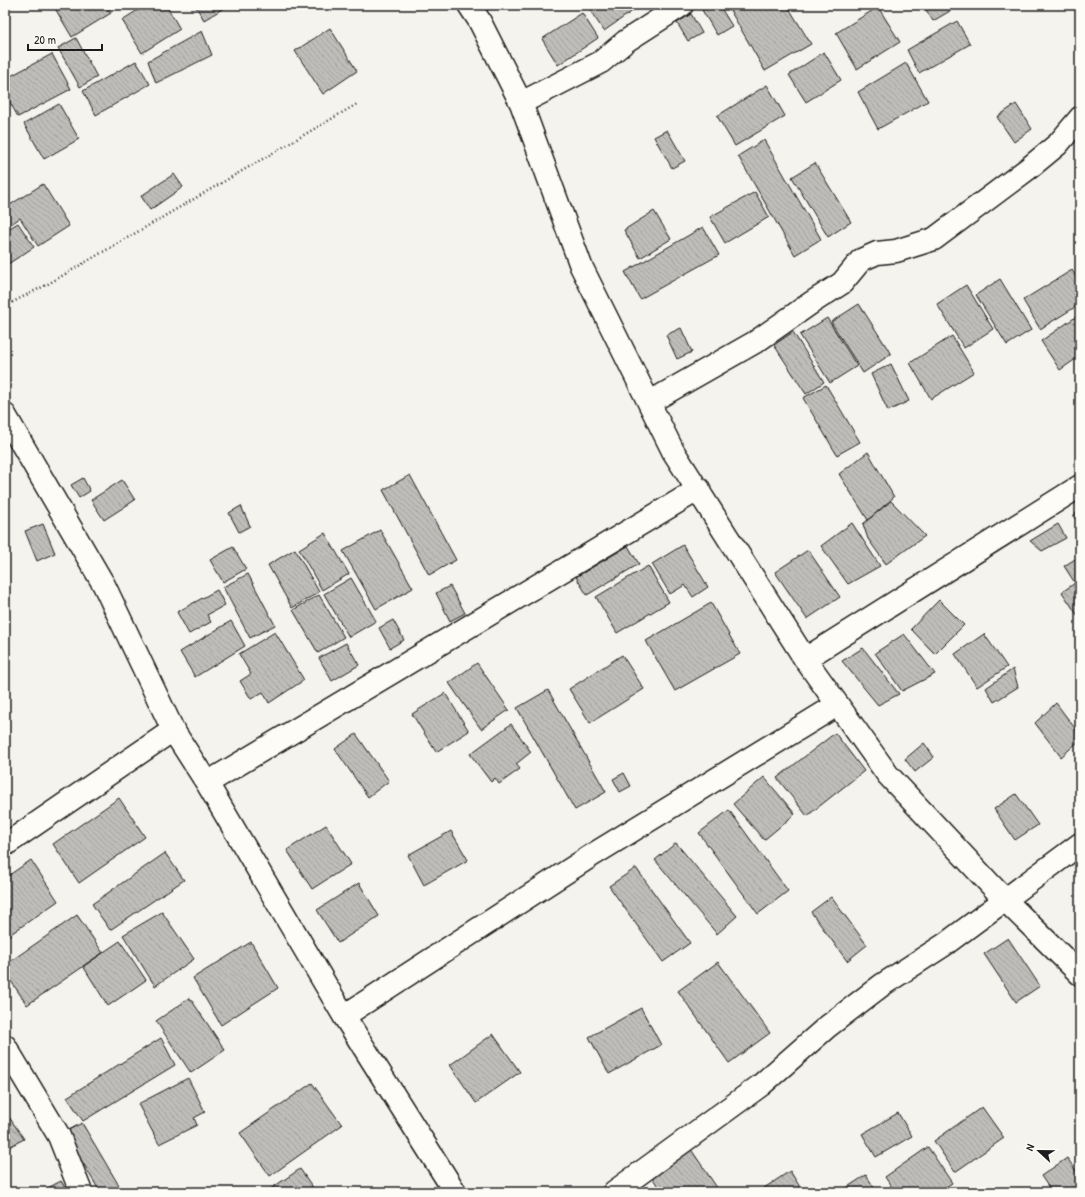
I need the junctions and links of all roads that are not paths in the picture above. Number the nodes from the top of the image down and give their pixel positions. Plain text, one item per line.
1 (469, 5) edge
2 (682, 5) edge
3 (521, 102) junction
4 (1080, 118) edge
5 (650, 402) junction
6 (5, 415) edge
7 (1080, 486) edge
8 (699, 489) junction
9 (805, 659) junction
10 (837, 705) junction
11 (173, 730) junction
12 (207, 783) junction
13 (1080, 844) edge
14 (5, 845) edge
15 (1005, 900) junction
16 (1080, 974) edge
17 (344, 1016) junction
18 (5, 1046) edge
19 (81, 1192) edge
20 (455, 1192) edge
21 (614, 1192) edge

1 - 3 street
2 - 3 street
3 - 5 street
4 - 5 street
5 - 8 street
6 - 11 street
7 - 9 street
8 - 9 street
8 - 12 street
9 - 10 street
10 - 15 street
10 - 17 street
11 - 12 street
11 - 14 street
12 - 17 street
13 - 15 street
15 - 16 street
15 - 21 street
17 - 20 street
18 - 19 street

